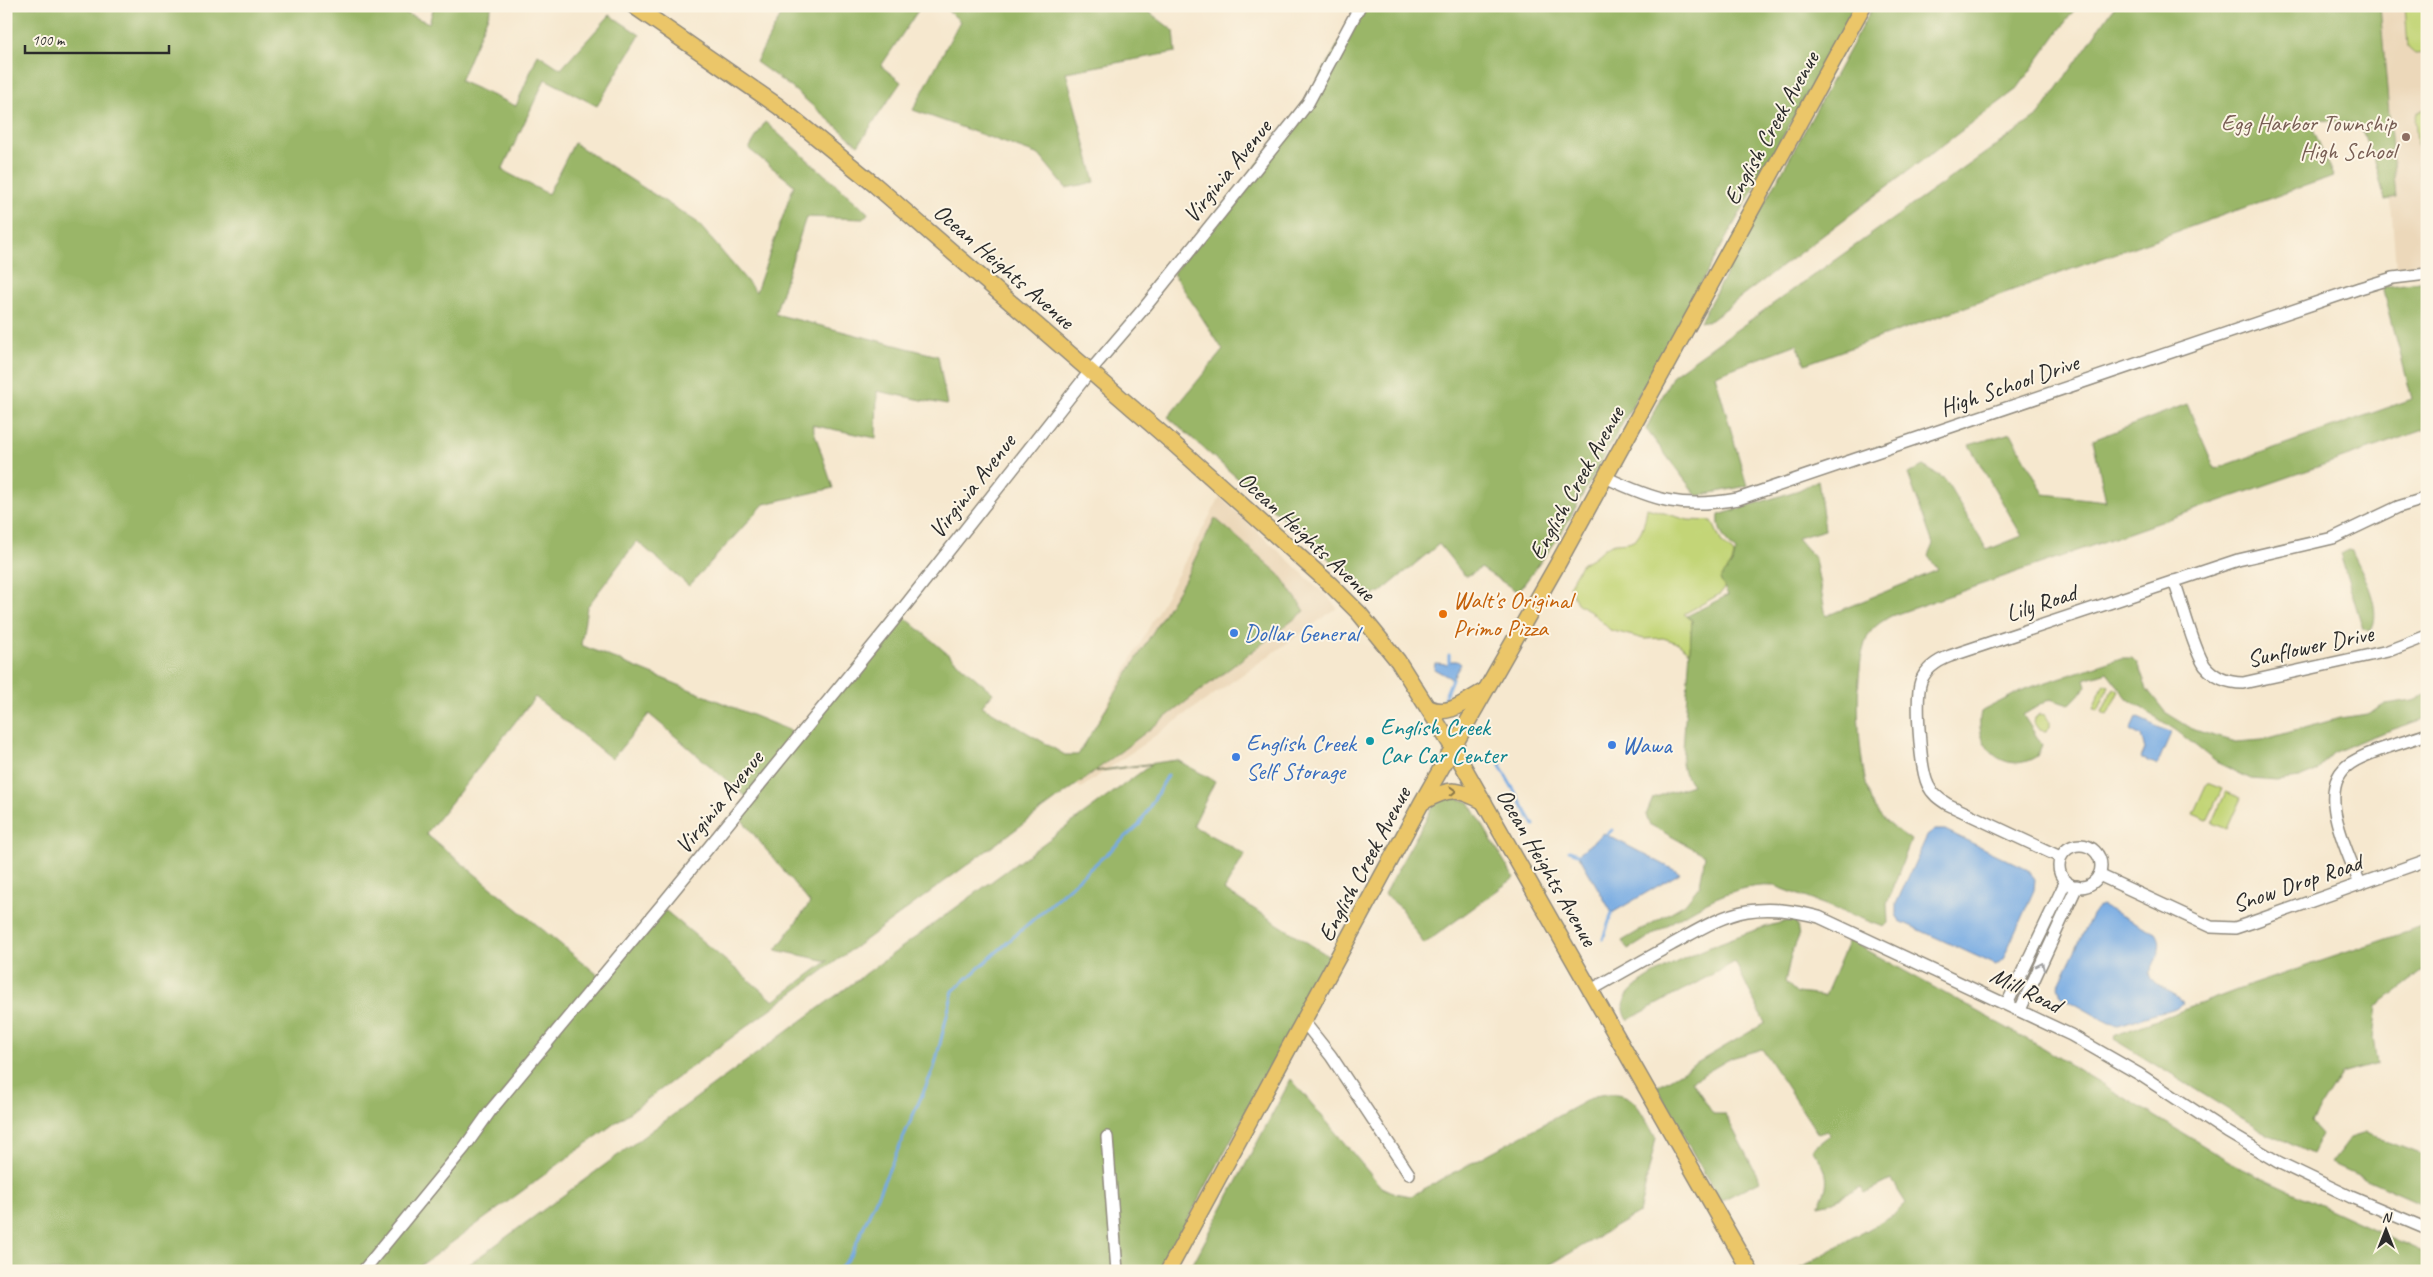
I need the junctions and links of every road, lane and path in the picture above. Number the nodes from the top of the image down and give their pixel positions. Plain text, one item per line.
1 (634, 6) edge
2 (1360, 6) edge
3 (1864, 6) edge
4 (2427, 274) edge
5 (1091, 370) junction
6 (1605, 477) junction
7 (2427, 498) edge
8 (2174, 581) junction
9 (2427, 636) edge
10 (1485, 690) junction
11 (1428, 708) junction
12 (2427, 734) edge
13 (1453, 748) junction
14 (1422, 802) junction
15 (1484, 802) junction
16 (2060, 857) junction
17 (2427, 860) edge
18 (2099, 875) junction
19 (2066, 881) junction
20 (2360, 884) junction
21 (2077, 886) junction
22 (1591, 990) junction
23 (2007, 1004) junction
24 (2020, 1010) junction
25 (1304, 1022) junction
26 (1106, 1137) dead end
27 (1410, 1174) dead end
28 (2427, 1229) edge
29 (363, 1271) edge
30 (1117, 1271) edge
31 (1168, 1271) edge
32 (1750, 1271) edge

1 - 5 main road, Ocean Heights Avenue
2 - 5 street, Virginia Avenue
3 - 6 main road, English Creek Avenue
4 - 6 street, High School Drive
5 - 11 main road, Ocean Heights Avenue
5 - 29 street, Virginia Avenue
6 - 10 main road, English Creek Avenue
7 - 8 street, Lily Road
8 - 9 street, Sunflower Drive
8 - 16 street, Lily Road
10 - 11 main road
10 - 13 main road, English Creek Avenue
11 - 13 main road, Ocean Heights Avenue
12 - 20 street
13 - 14 main road, English Creek Avenue
13 - 15 main road, Ocean Heights Avenue
14 -> 15 main road
14 - 25 main road, English Creek Avenue
15 - 22 main road, Ocean Heights Avenue
16 - 18 street
16 - 19 street
17 - 20 street, Snow Drop Road
18 - 20 street, Snow Drop Road
18 - 21 street
19 - 21 street
19 - 23 street
24 -> 21 street
22 - 23 street, Mill Road
22 - 32 main road, Ocean Heights Avenue
23 - 24 street, Mill Road
24 - 28 street, Mill Road
25 - 27 street
25 - 31 main road, English Creek Avenue
26 - 30 street

